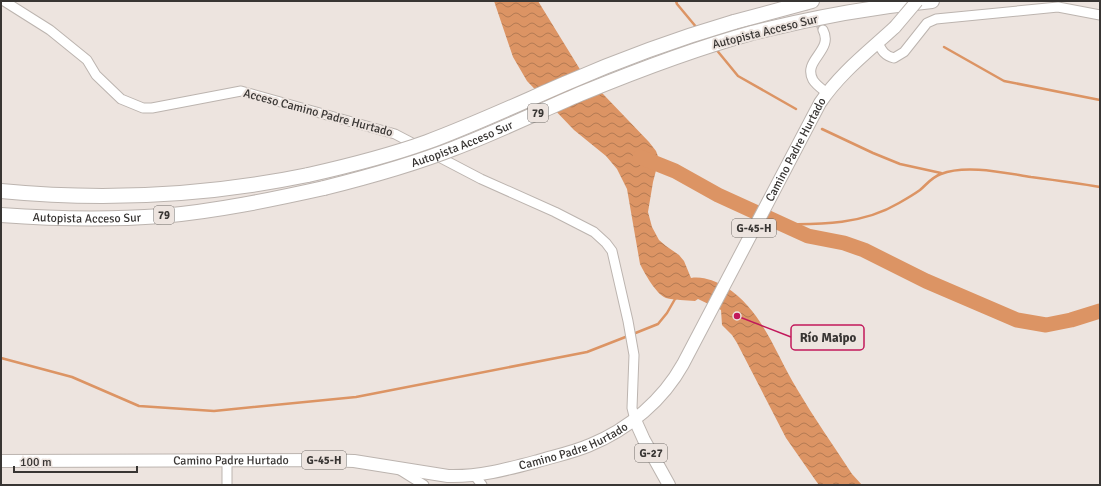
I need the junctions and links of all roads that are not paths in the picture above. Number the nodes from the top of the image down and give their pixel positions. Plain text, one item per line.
1 (4, 1) edge
2 (812, 1) edge
3 (917, 1) edge
4 (932, 1) edge
5 (1100, 15) edge
6 (823, 30) tunnel mouth
7 (878, 43) junction
8 (827, 93) junction
9 (1, 191) edge
10 (1, 215) edge
11 (635, 420) junction
12 (227, 460) junction
13 (1, 461) edge
14 (397, 468) junction
15 (478, 480) edge
16 (227, 485) edge
17 (424, 485) edge
18 (669, 485) edge

1 - 11 street, Acceso Camino Padre Hurtado
2 - 9 highway, Autopista Acceso Sur / 79, bridge
3 - 7 main road, Camino Padre Hurtado / G-45-H, bridge
4 - 10 highway, Autopista Acceso Sur / 79, bridge
5 - 7 street
6 - 8 street
7 - 8 main road, Camino Padre Hurtado / G-45-H
8 - 11 main road, Camino Padre Hurtado / G-45-H
11 - 15 main road, Camino Padre Hurtado / G-45-H
11 - 18 main road, G-27
12 - 13 main road, Camino Padre Hurtado / G-45-H
12 - 14 main road, Camino Padre Hurtado / G-45-H
12 - 16 street
14 - 15 main road, Camino Padre Hurtado / G-45-H
14 - 17 street

